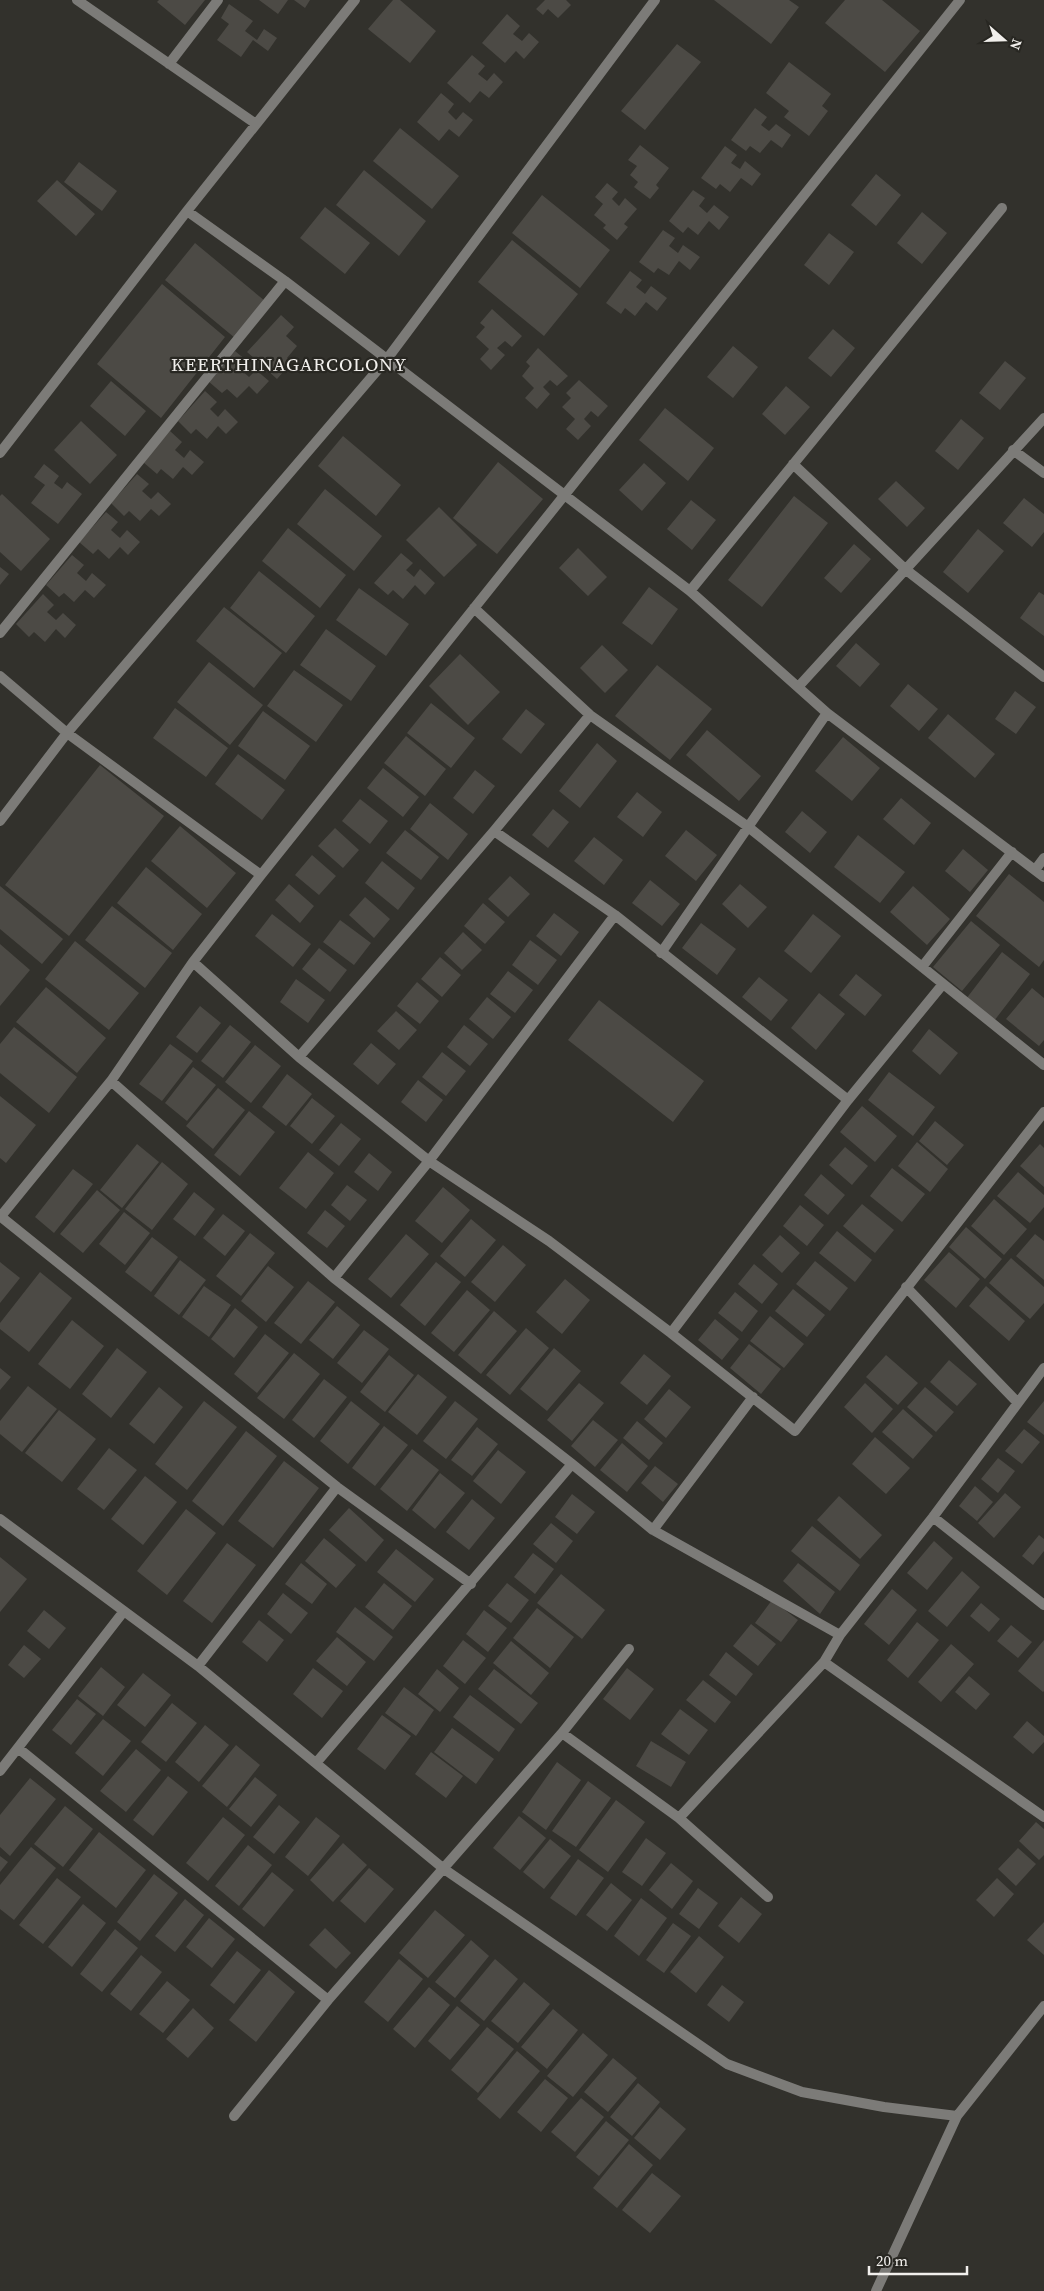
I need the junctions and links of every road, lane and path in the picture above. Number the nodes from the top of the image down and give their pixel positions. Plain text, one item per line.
1 (77, 0) edge
2 (218, 0) edge
3 (355, 0) edge
4 (655, 0) edge
5 (960, 0) edge
6 (169, 64) junction
7 (256, 124) junction
8 (1002, 208) dead end
9 (187, 211) junction
10 (285, 281) junction
11 (387, 359) junction
12 (1044, 418) edge
13 (1013, 450) junction
14 (0, 453) edge
15 (793, 464) junction
16 (1044, 473) edge
17 (563, 495) junction
18 (905, 569) junction
19 (690, 591) junction
20 (474, 608) junction
21 (0, 633) edge
22 (0, 676) edge
23 (1044, 677) edge
24 (799, 686) junction
25 (827, 713) junction
26 (590, 715) junction
27 (67, 733) junction
28 (0, 821) edge
29 (747, 826) junction
30 (494, 831) junction
31 (1012, 852) junction
32 (1044, 858) edge
33 (1035, 870) junction
34 (261, 875) junction
35 (1044, 877) edge
36 (615, 916) junction
37 (661, 952) junction
38 (193, 962) junction
39 (922, 967) junction
40 (943, 984) junction
41 (299, 1057) junction
42 (1044, 1065) edge
43 (111, 1081) junction
44 (848, 1100) junction
45 (1044, 1112) edge
46 (429, 1161) junction
47 (0, 1216) edge
48 (334, 1278) junction
49 (906, 1287) junction
50 (671, 1333) junction
51 (1044, 1368) edge
52 (753, 1397) junction
53 (1018, 1403) junction
54 (572, 1464) junction
55 (337, 1487) junction
56 (933, 1517) junction
57 (0, 1519) edge
58 (653, 1530) junction
59 (471, 1584) junction
60 (1044, 1605) edge
61 (124, 1611) junction
62 (840, 1635) junction
63 (629, 1649) dead end
64 (824, 1662) junction
65 (198, 1666) junction
66 (562, 1733) junction
67 (18, 1748) junction
68 (316, 1763) junction
69 (0, 1771) edge
70 (1044, 1817) edge
71 (679, 1818) junction
72 (444, 1869) junction
73 (768, 1897) dead end
74 (328, 2000) junction
75 (1044, 2006) edge
76 (234, 2116) dead end
77 (957, 2116) junction
78 (876, 2291) edge

1 - 6 street
2 - 6 street
3 - 7 street
4 - 11 street
5 - 17 street
6 - 7 street
7 - 9 street
8 - 15 street
9 - 10 street
9 - 14 street
10 - 11 street
10 - 21 street
11 - 17 street
11 - 27 street
12 - 13 street
13 - 16 street
13 - 18 street
15 - 18 street
15 - 19 street
17 - 19 street
17 - 20 street
18 - 23 street
18 - 24 street
19 - 24 street
20 - 26 street
20 - 34 street
22 - 27 street
24 - 25 street
25 - 29 street
25 - 31 street
26 - 29 street
26 - 30 street
27 - 28 street
27 - 34 street
29 - 37 street
29 - 39 street
30 - 36 street
30 - 41 street
31 - 33 street
31 - 39 street
32 - 33 street
33 - 35 street
34 - 38 street
36 - 37 street
36 - 46 street
37 - 44 street
38 - 41 street
38 - 43 street
39 - 40 street
40 - 42 street
40 - 44 street
41 - 46 street
43 - 47 street
43 - 48 street
44 - 50 street
45 - 49 street
46 - 48 street
46 - 50 street
47 - 55 street
48 - 54 street
49 - 52 street
49 - 53 street
50 - 52 street
51 - 53 street
52 - 58 street
53 - 56 street
54 - 58 street
54 - 59 street
55 - 59 street
55 - 65 street
56 - 60 street
56 - 62 street
57 - 61 street
58 - 62 street
59 - 68 street
61 - 65 street
61 - 67 street
62 - 64 street
63 - 66 street
64 - 70 street
64 - 71 street
65 - 68 street
66 - 71 street
66 - 72 street
67 - 69 street
67 - 74 street
68 - 72 street
71 - 73 street
72 - 74 street
72 - 77 street
74 - 76 street
75 - 77 street
77 - 78 street

